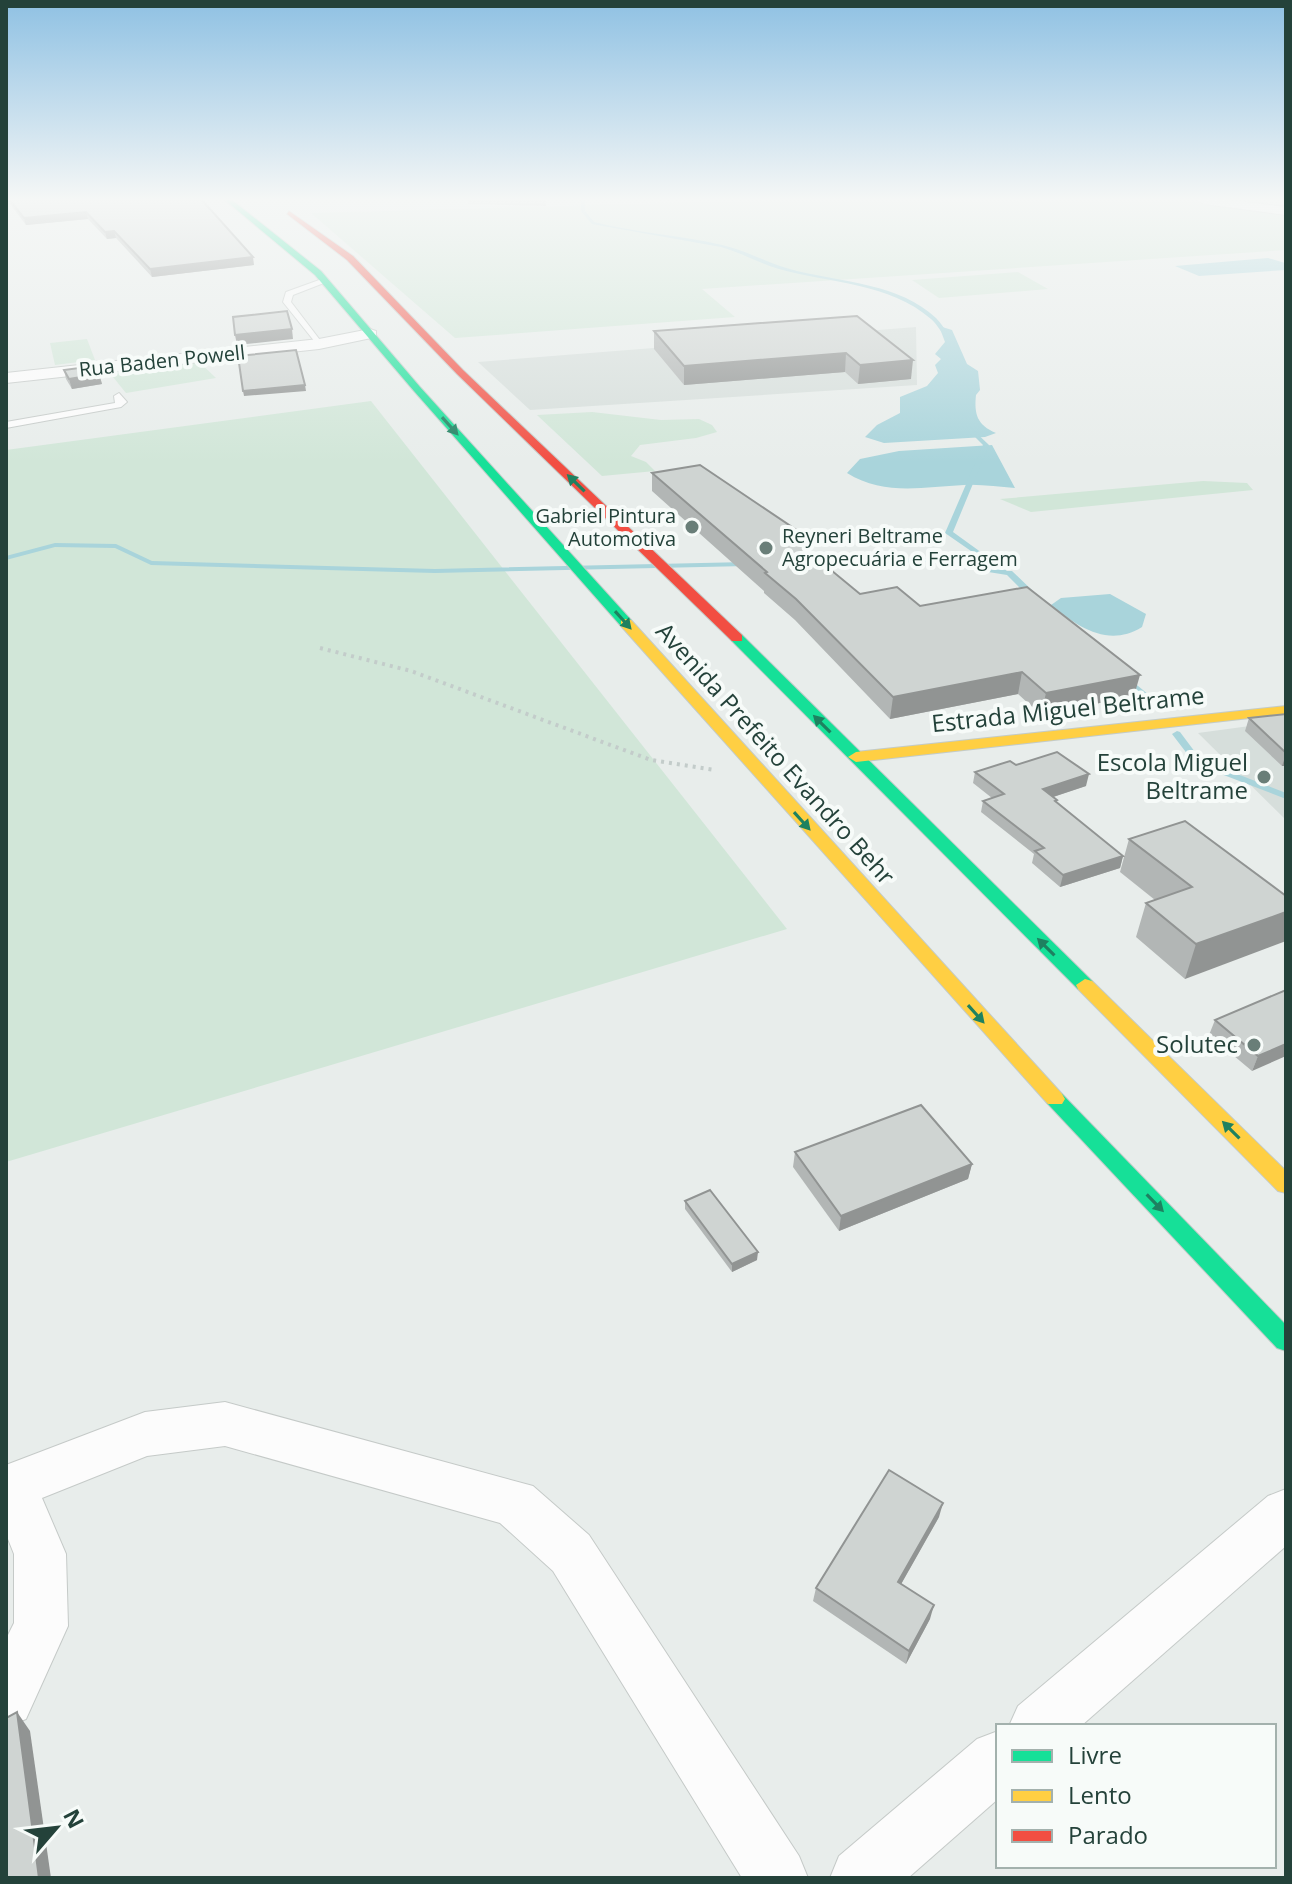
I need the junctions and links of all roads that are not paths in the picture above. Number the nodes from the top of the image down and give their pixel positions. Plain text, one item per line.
1 (301, 288) edge
2 (331, 288) edge
3 (356, 288) edge
4 (379, 288) edge
5 (376, 341) junction
6 (319, 344) junction
7 (460, 372) junction
8 (6, 378) edge
9 (119, 396) dead end
10 (6, 425) edge
11 (1286, 710) edge
12 (856, 757) junction
13 (1286, 1185) edge
14 (1286, 1341) edge
15 (9, 1487) edge
16 (1286, 1513) edge
17 (6, 1699) edge
18 (1040, 1724) edge
19 (996, 1762) edge
20 (777, 1878) edge
21 (861, 1878) edge

1 - 6 lane
2 - 5 main road, Avenida Prefeito Evandro Behr
3 - 7 main road
4 - 7 main road, Avenida Prefeito Evandro Behr
5 - 6 street, Rua Baden Powell
5 -> 14 main road, Avenida Prefeito Evandro Behr
6 - 8 street, Rua Baden Powell
12 -> 7 main road, Avenida Prefeito Evandro Behr
9 - 10 lane
11 - 12 main road, Estrada Miguel Beltrame
13 -> 12 main road, Avenida Prefeito Evandro Behr
15 - 17 street
15 - 20 street
16 - 18 street
19 - 21 street

